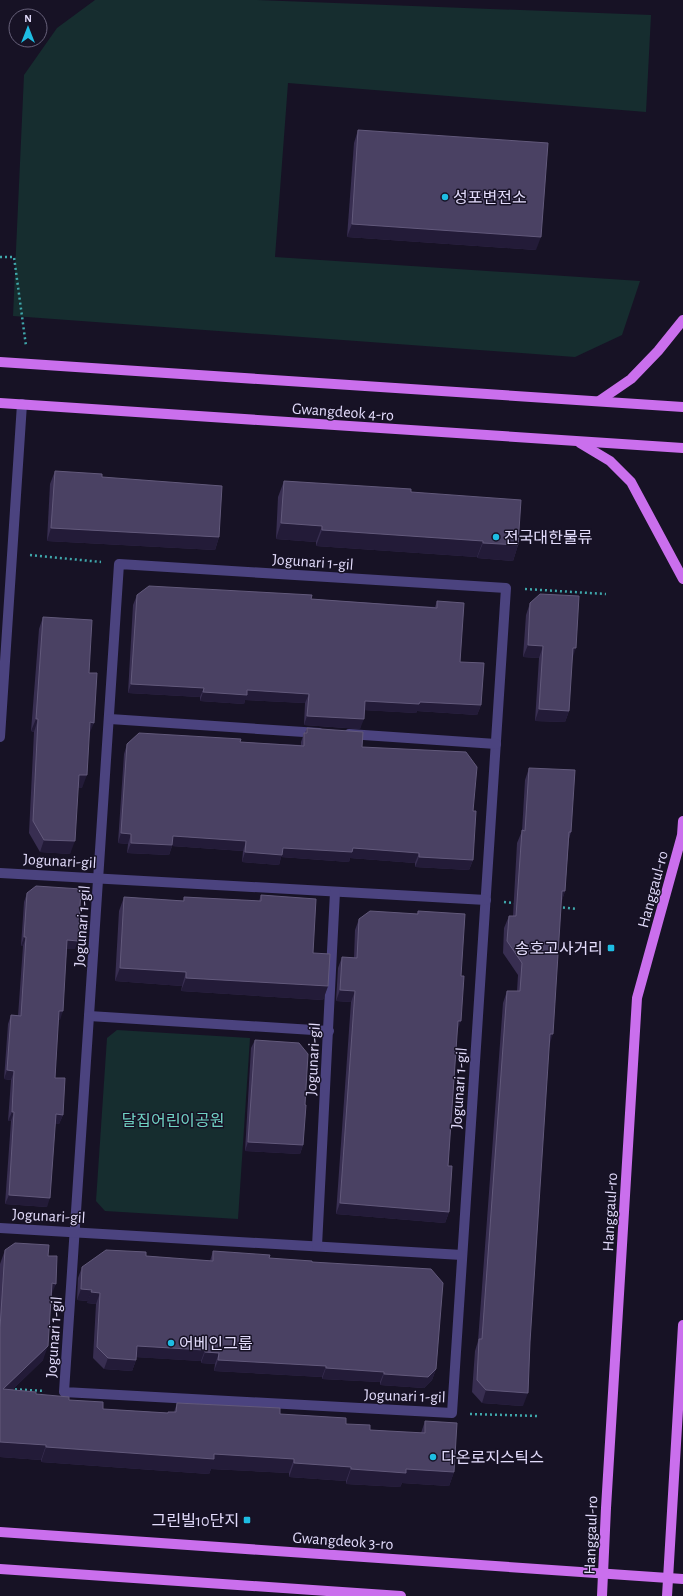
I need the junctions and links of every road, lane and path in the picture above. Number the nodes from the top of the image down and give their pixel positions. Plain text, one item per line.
1 (0, 257) edge
2 (683, 320) edge
3 (0, 362) edge
4 (28, 364) junction
5 (600, 401) junction
6 (0, 403) edge
7 (22, 404) junction
8 (683, 406) edge
9 (579, 442) junction
10 (683, 448) edge
11 (13, 554) junction
12 (119, 564) junction
13 (683, 578) edge
14 (506, 588) junction
15 (606, 594) dead end
16 (110, 719) junction
17 (0, 737) edge
18 (496, 744) junction
19 (683, 821) edge
20 (682, 839) edge
21 (0, 873) edge
22 (100, 877) junction
23 (335, 892) junction
24 (486, 900) junction
25 (516, 903) edge
26 (554, 907) edge
27 (577, 909) dead end
28 (89, 1016) junction
29 (329, 1030) junction
30 (0, 1228) edge
31 (75, 1231) junction
32 (316, 1246) junction
33 (462, 1256) junction
34 (683, 1325) edge
35 (7, 1389) edge
36 (64, 1392) junction
37 (452, 1413) junction
38 (539, 1416) dead end
39 (0, 1532) edge
40 (0, 1569) edge
41 (604, 1573) junction
42 (667, 1578) junction
43 (683, 1579) edge
44 (401, 1596) edge
45 (602, 1596) edge
46 (667, 1596) edge

1 - 4 path
2 - 5 main road
3 - 4 main road, Gwangdeok 4-ro
4 - 5 main road, Gwangdeok 4-ro
5 - 8 main road, Gwangdeok 4-ro
6 - 7 main road, Gwangdeok 4-ro
7 - 9 main road, Gwangdeok 4-ro
7 - 11 street
9 - 10 main road, Gwangdeok 4-ro
9 - 13 main road
11 - 12 path
11 - 17 street
12 - 14 street, Jogunari 1-gil
12 - 16 street, Jogunari 1-gil
14 - 15 path
14 - 18 street, Jogunari 1-gil
16 - 18 street
16 - 22 street, Jogunari 1-gil
18 - 24 street, Jogunari 1-gil
19 - 20 main road, Hanggaul-ro
20 - 41 main road, Hanggaul-ro
21 - 22 street, Jogunari-gil
22 - 23 street, Jogunari-gil
22 - 28 street, Jogunari 1-gil
23 - 24 street
23 - 29 street, Jogunari-gil
24 - 25 path
24 - 33 street, Jogunari 1-gil
26 - 27 path
28 - 29 street
28 - 31 street, Jogunari 1-gil
29 - 32 street, Jogunari-gil
30 - 31 street, Jogunari-gil
31 - 32 street, Jogunari-gil
31 - 36 street, Jogunari 1-gil
32 - 33 street
33 - 37 street, Jogunari 1-gil
34 - 42 main road
35 - 36 path
36 - 37 street, Jogunari 1-gil
37 - 38 path
39 - 41 main road, Gwangdeok 3-ro
40 - 44 main road
41 - 42 main road, Gwangdeok 3-ro
41 - 45 main road, Hanggaul-ro
42 - 43 main road, Gwangdeok 3-ro
42 - 46 main road

